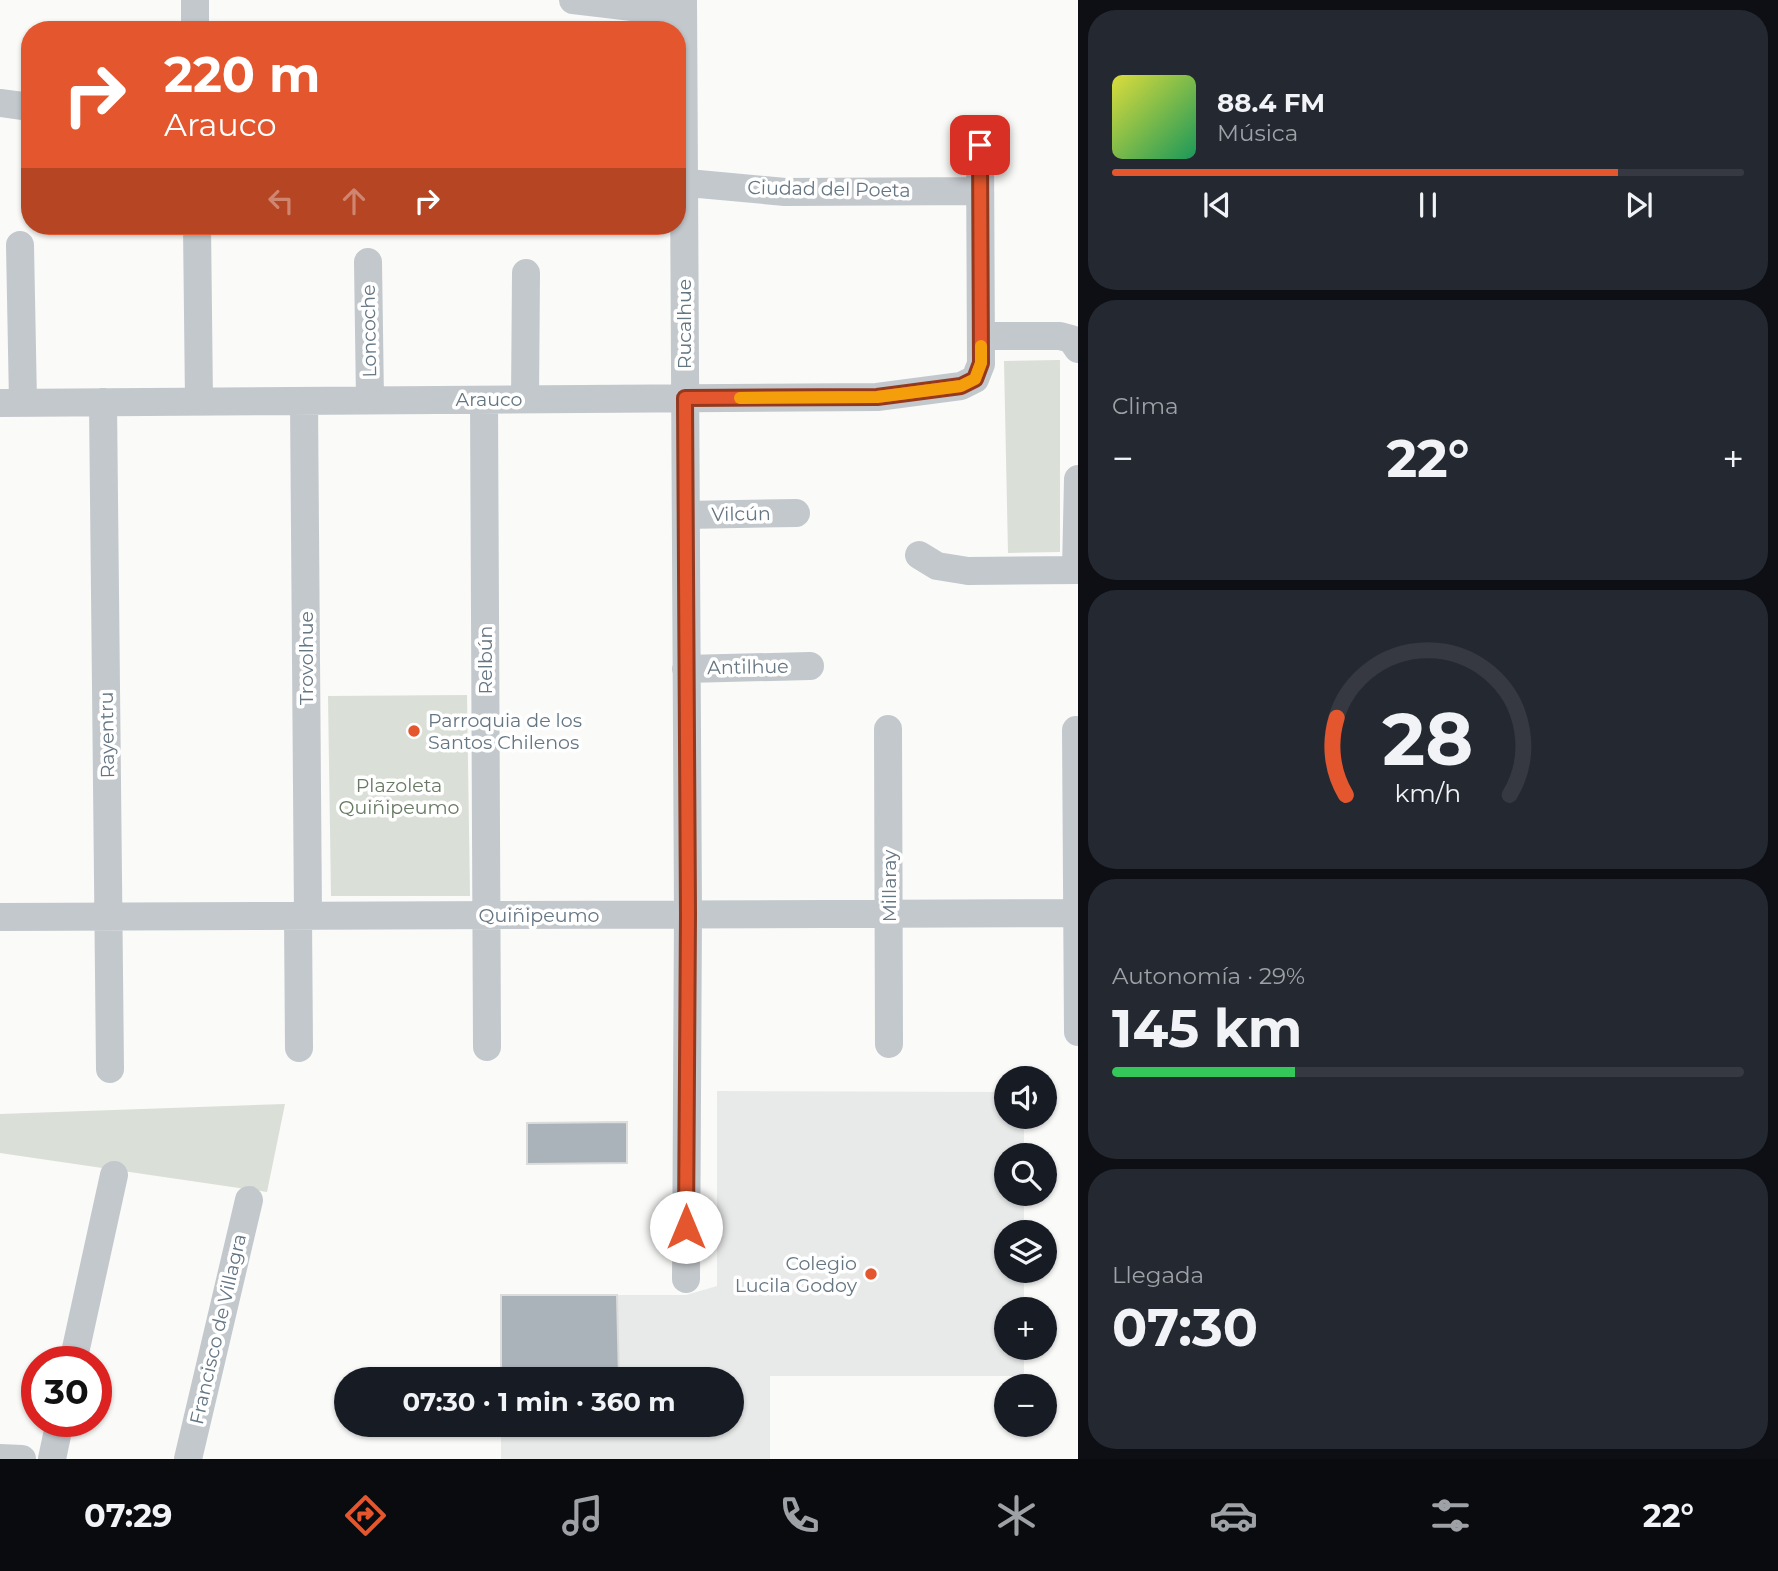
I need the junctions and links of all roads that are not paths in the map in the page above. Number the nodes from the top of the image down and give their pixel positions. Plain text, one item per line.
1 (195, 0) edge
2 (573, 0) edge
3 (683, 6) edge
4 (195, 21) edge
5 (0, 103) edge
6 (21, 106) edge
7 (980, 145) dead end
8 (686, 183) edge
9 (980, 191) junction
10 (197, 235) edge
11 (681, 235) edge
12 (20, 245) dead end
13 (368, 262) dead end
14 (526, 272) dead end
15 (981, 336) junction
16 (1078, 349) edge
17 (685, 398) junction
18 (525, 399) junction
19 (370, 400) junction
20 (484, 400) junction
21 (199, 401) junction
22 (304, 401) junction
23 (11, 402) edge
24 (103, 402) junction
25 (1078, 479) edge
26 (796, 513) dead end
27 (686, 515) junction
28 (919, 555) dead end
29 (1077, 570) edge
30 (810, 666) dead end
31 (686, 669) junction
32 (888, 729) dead end
33 (1076, 730) dead end
34 (1078, 913) edge
35 (688, 914) junction
36 (889, 914) junction
37 (486, 915) junction
38 (303, 916) junction
39 (0, 917) edge
40 (109, 917) junction
41 (1078, 1032) edge
42 (889, 1044) dead end
43 (487, 1046) dead end
44 (299, 1048) dead end
45 (110, 1069) dead end
46 (114, 1175) dead end
47 (249, 1200) dead end
48 (686, 1279) dead end
49 (77, 1346) edge
50 (57, 1437) edge
51 (0, 1458) edge
52 (22, 1459) edge
53 (52, 1459) edge
54 (188, 1459) edge

1 - 4 street
2 - 3 street
5 - 6 street
7 - 9 street
8 - 9 street, Ciudad del Poeta
9 - 15 street
10 - 21 street
11 - 17 street, Rucalhue
12 - 23 street
13 - 19 street, Loncoche
14 - 18 street
15 - 16 street
15 - 17 street, Arauco
17 - 18 street, Arauco
17 - 27 street, Rucalhue
18 - 20 street, Arauco
19 - 20 street, Arauco
19 - 22 street, Arauco
20 - 37 street, Relbún
21 - 22 street, Arauco
21 - 24 street, Arauco
22 - 38 street, Trovolhue
23 - 24 street, Arauco
24 - 40 street, Rayentru
25 - 29 street
26 - 27 street, Vilcún
27 - 31 street, Rucalhue
28 - 29 street
30 - 31 street, Antilhue
31 - 35 street, Rucalhue
32 - 36 street, Millaray
33 - 34 street
34 - 36 street, Quiñipeumo
34 - 41 street
35 - 36 street, Quiñipeumo
35 - 37 street, Quiñipeumo
35 - 48 street, Rucalhue
36 - 42 street, Millaray
37 - 38 street, Quiñipeumo
37 - 43 street, Relbún
38 - 40 street, Quiñipeumo
38 - 44 street, Trovolhue
39 - 40 street, Quiñipeumo
40 - 45 street, Rayentru
46 - 49 street
47 - 54 street, Francisco de Villagra
50 - 53 street
51 - 52 street

